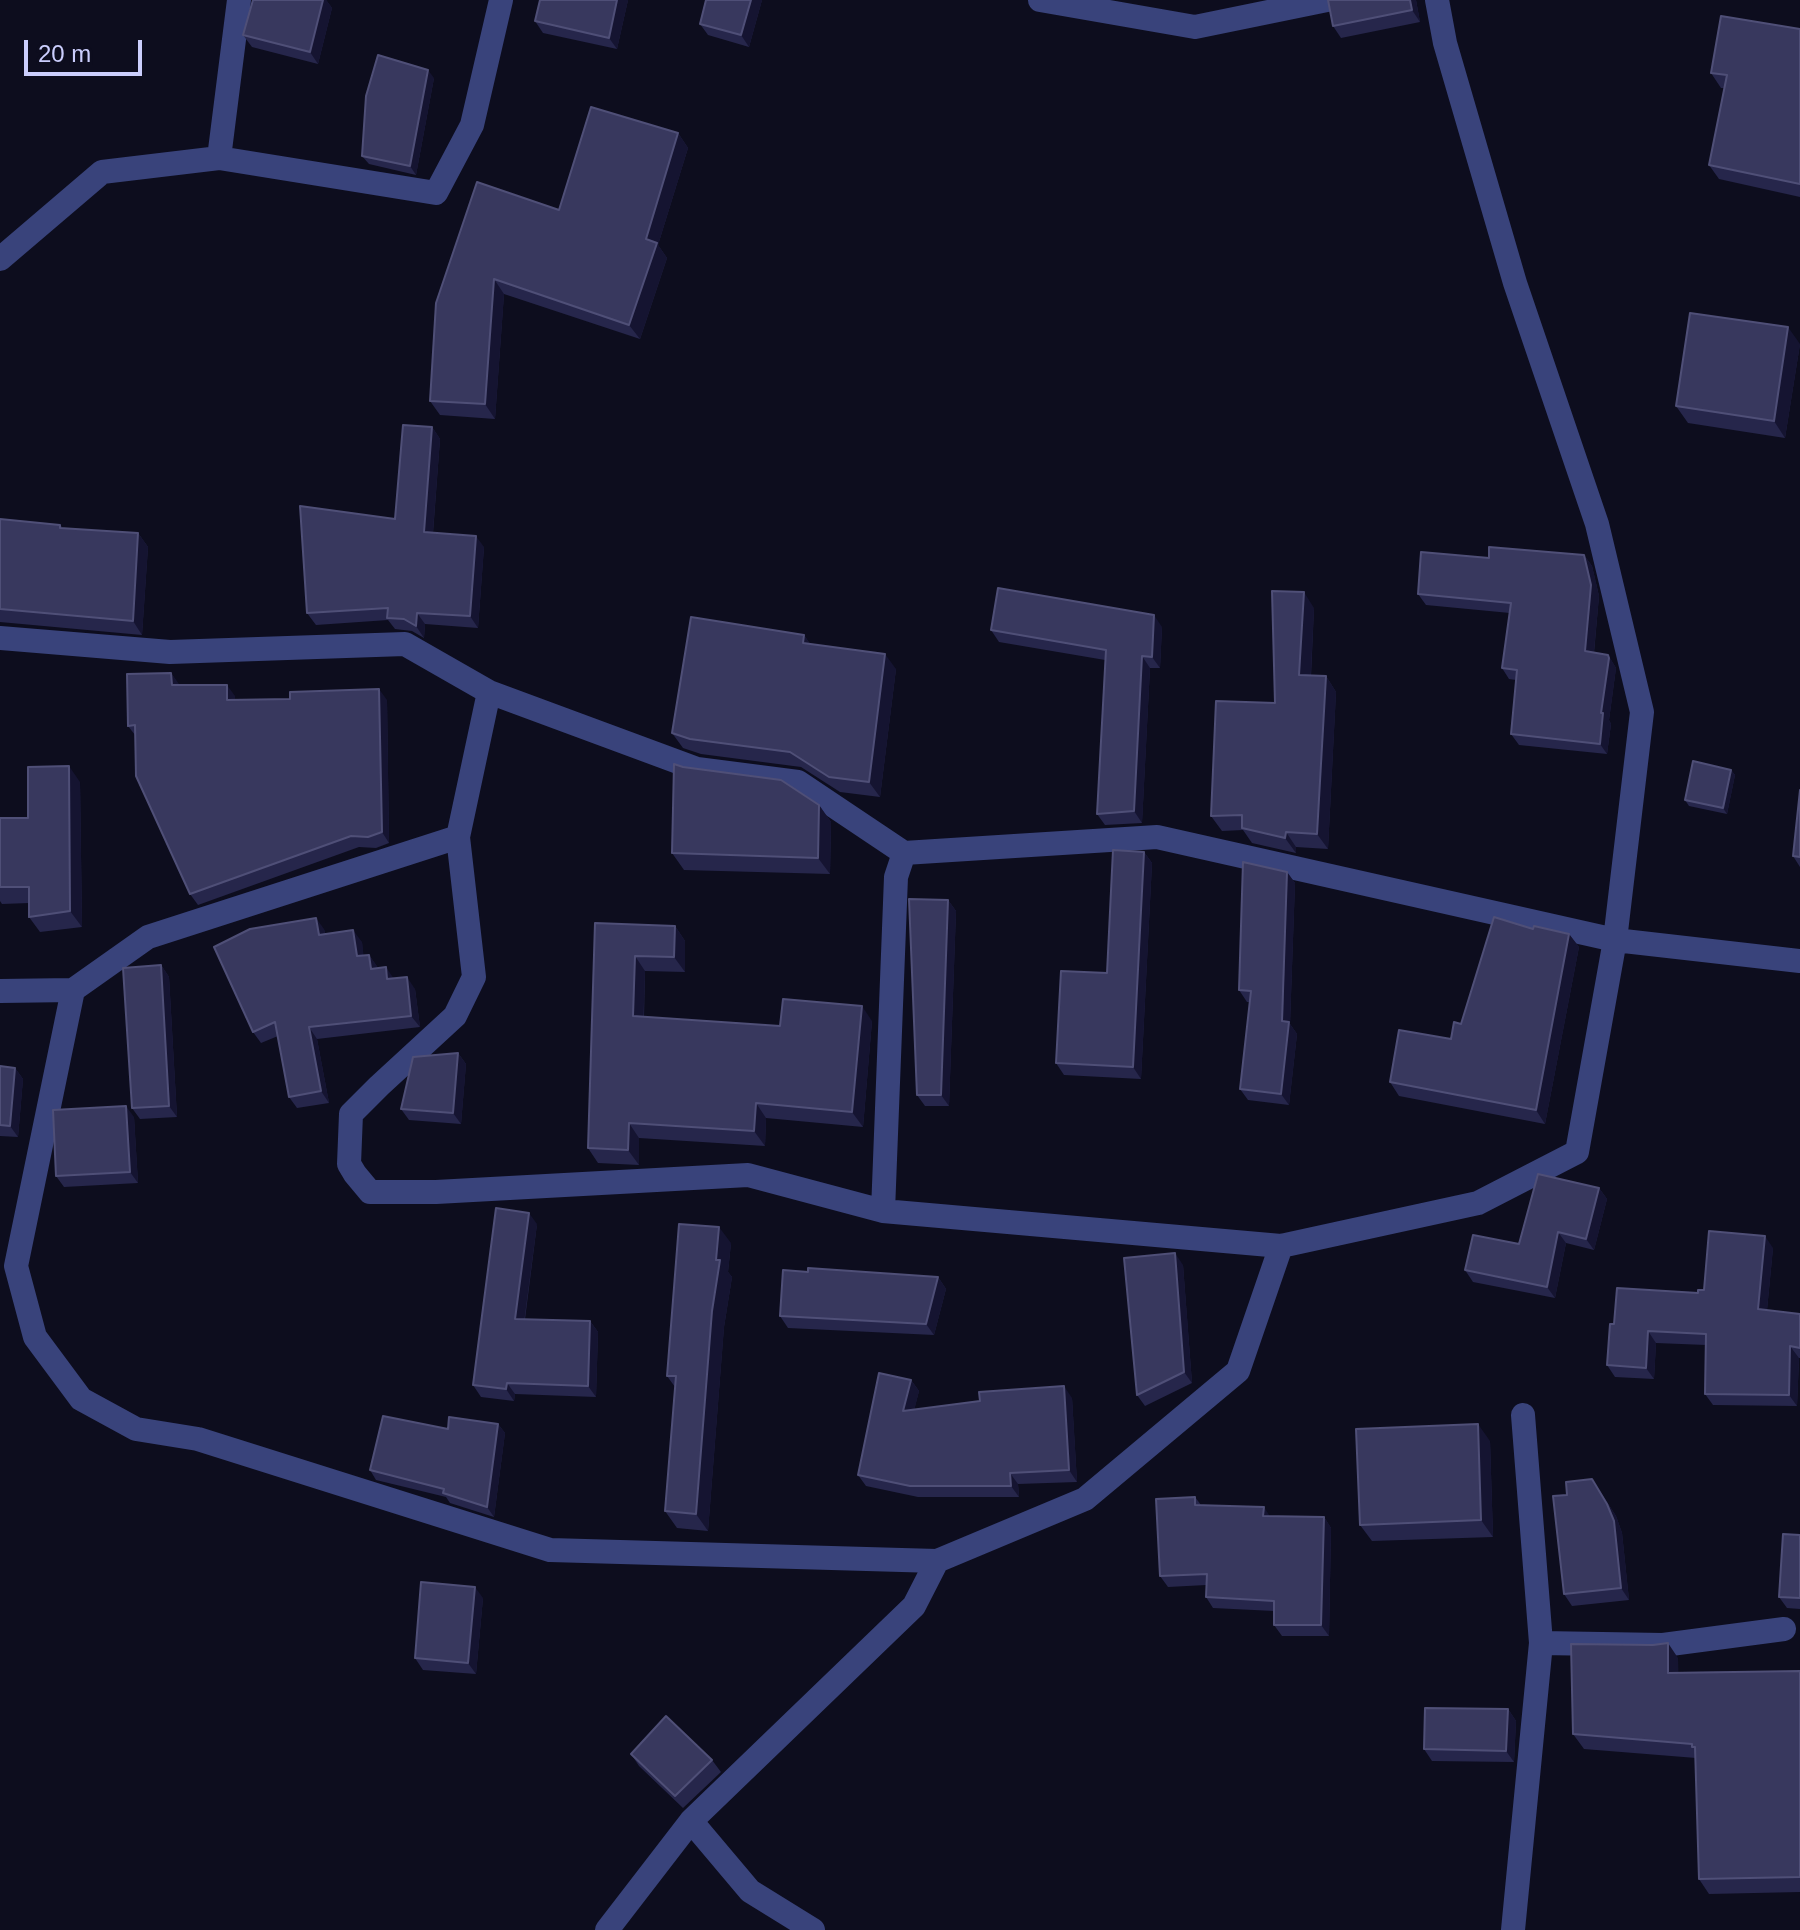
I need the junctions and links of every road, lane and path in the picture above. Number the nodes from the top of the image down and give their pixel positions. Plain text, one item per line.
1 (239, 0) edge
2 (501, 0) edge
3 (1040, 0) edge
4 (1327, 0) edge
5 (1437, 0) edge
6 (219, 158) junction
7 (0, 259) edge
8 (0, 638) edge
9 (489, 692) junction
10 (458, 837) junction
11 (904, 853) junction
12 (1615, 940) junction
13 (1800, 961) edge
14 (73, 990) junction
15 (0, 991) edge
16 (883, 1211) junction
17 (1281, 1246) junction
18 (1523, 1415) dead end
19 (937, 1561) junction
20 (1784, 1629) dead end
21 (1541, 1643) junction
22 (691, 1821) junction
23 (607, 1930) edge
24 (813, 1930) edge
25 (1513, 1930) edge

1 - 6 street
2 - 6 street
3 - 4 street
5 - 12 street
6 - 7 street
8 - 9 street
9 - 10 street
9 - 11 street
10 - 14 street
10 - 16 street
11 - 12 street
11 - 16 street
12 - 13 street
12 - 17 street
14 - 15 street
14 - 19 street
16 - 17 street
17 - 19 street
18 - 21 street
19 - 22 street
20 - 21 street
21 - 25 street
22 - 23 street
22 - 24 street

